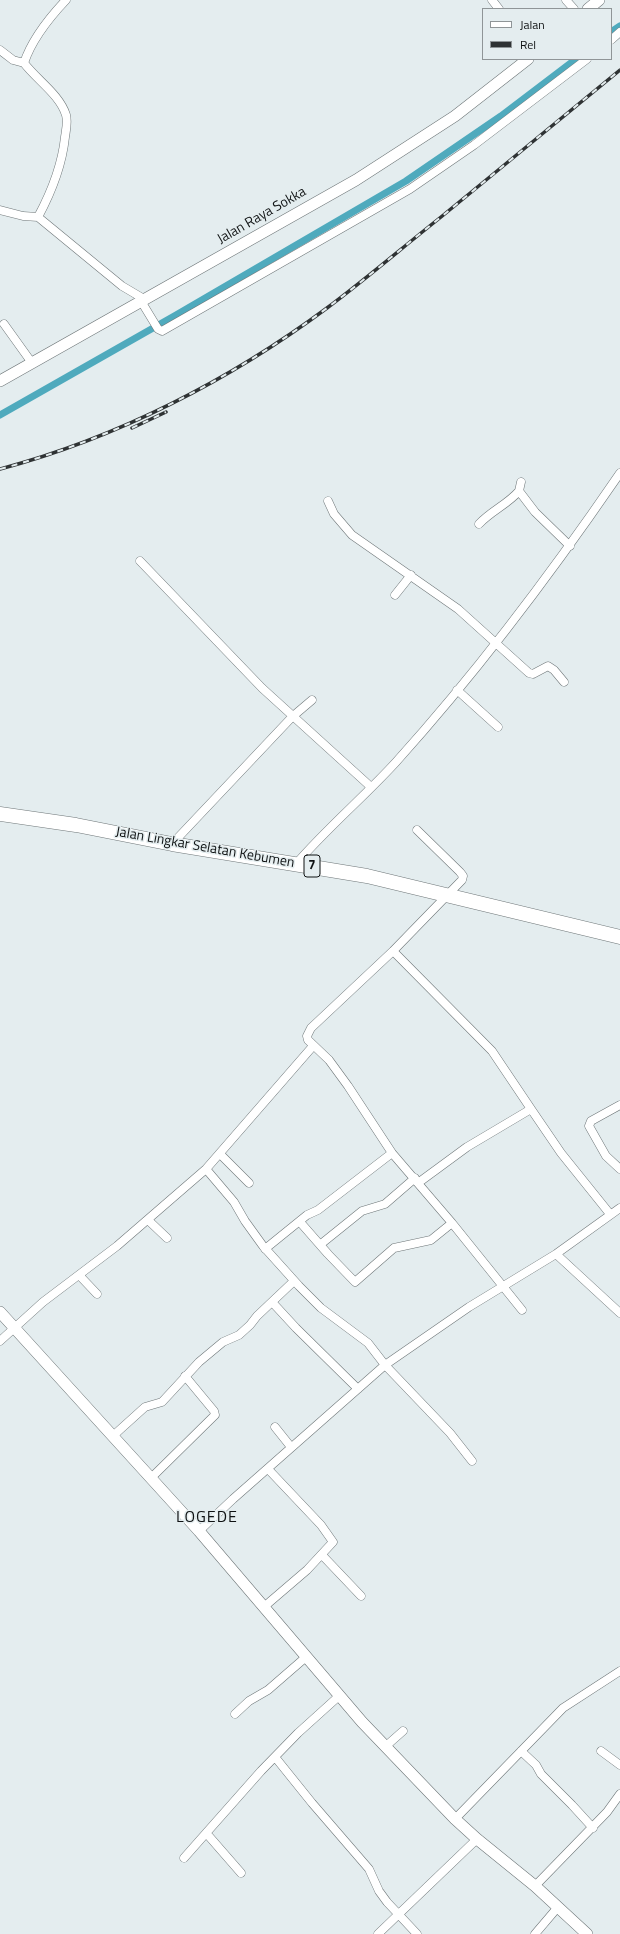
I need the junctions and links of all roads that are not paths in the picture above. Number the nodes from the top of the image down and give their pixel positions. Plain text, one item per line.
1 (66, 0) edge
2 (492, 0) edge
3 (566, 0) edge
4 (599, 0) edge
5 (498, 8) edge
6 (573, 8) edge
7 (589, 8) edge
8 (620, 32) edge
9 (612, 39) edge
10 (0, 50) edge
11 (527, 60) edge
12 (586, 60) edge
13 (24, 63) junction
14 (0, 210) edge
15 (38, 217) junction
16 (143, 300) junction
17 (4, 324) dead end
18 (32, 363) junction
19 (0, 381) edge
20 (619, 477) edge
21 (328, 501) dead end
22 (479, 524) dead end
23 (570, 546) junction
24 (140, 561) dead end
25 (411, 575) junction
26 (395, 595) dead end
27 (496, 643) junction
28 (564, 682) dead end
29 (457, 690) junction
30 (312, 700) dead end
31 (292, 717) junction
32 (498, 727) dead end
33 (371, 787) junction
34 (0, 814) edge
35 (417, 830) dead end
36 (172, 844) junction
37 (296, 864) junction
38 (446, 895) junction
39 (620, 937) edge
40 (393, 951) junction
41 (313, 1046) junction
42 (620, 1106) edge
43 (531, 1109) junction
44 (392, 1153) junction
45 (220, 1154) junction
46 (206, 1169) junction
47 (620, 1169) edge
48 (416, 1180) junction
49 (249, 1183) dead end
50 (620, 1208) edge
51 (610, 1214) junction
52 (148, 1220) junction
53 (300, 1222) junction
54 (452, 1223) junction
55 (167, 1238) dead end
56 (321, 1244) junction
57 (266, 1249) junction
58 (556, 1254) junction
59 (79, 1275) junction
60 (294, 1281) junction
61 (503, 1286) junction
62 (97, 1294) dead end
63 (272, 1302) junction
64 (522, 1310) dead end
65 (0, 1312) edge
66 (620, 1313) edge
67 (14, 1328) junction
68 (0, 1341) edge
69 (386, 1365) junction
70 (185, 1376) junction
71 (358, 1389) junction
72 (275, 1428) dead end
73 (114, 1435) junction
74 (292, 1447) junction
75 (472, 1461) dead end
76 (268, 1469) junction
77 (152, 1477) junction
78 (199, 1531) junction
79 (322, 1555) junction
80 (361, 1596) dead end
81 (265, 1606) junction
82 (306, 1657) junction
83 (620, 1671) edge
84 (339, 1696) junction
85 (235, 1714) dead end
86 (403, 1731) dead end
87 (386, 1746) junction
88 (521, 1751) junction
89 (601, 1751) dead end
90 (275, 1757) junction
91 (620, 1765) edge
92 (620, 1794) edge
93 (456, 1819) junction
94 (593, 1828) junction
95 (207, 1834) junction
96 (477, 1839) junction
97 (184, 1858) dead end
98 (241, 1873) dead end
99 (535, 1886) junction
100 (558, 1906) junction
101 (399, 1914) junction
102 (378, 1934) edge
103 (417, 1934) edge
104 (535, 1934) edge
105 (587, 1934) edge

1 - 13 street
2 - 5 street
3 - 6 street
4 - 7 street
8 - 9 street
10 - 13 street
11 - 16 street, Jalan Raya Sokka
12 - 16 street
13 - 15 street
14 - 15 street
15 - 16 street
16 - 18 street, Jalan Raya Sokka
17 - 18 street
18 - 19 street, Jalan Raya Sokka
20 - 23 street
21 - 25 street
22 - 23 street
23 - 27 street
24 - 31 street
25 - 26 street
25 - 27 street
27 - 28 street
27 - 29 street
29 - 32 street
29 - 33 street
30 - 31 street
31 - 33 street
31 - 36 street
33 - 37 street
34 - 36 highway, Jalan Lingkar Selatan Kebumen / 7
35 - 38 street
36 - 37 highway, Jalan Lingkar Selatan Kebumen / 7
37 - 38 highway, Jalan Lingkar Selatan Kebumen / 7
38 - 39 highway, Jalan Lingkar Selatan Kebumen / 7
38 - 40 street
40 - 41 street
40 - 43 street
41 - 44 street
41 - 45 street
42 - 47 street
43 - 48 street
43 - 51 street
44 - 48 street
44 - 53 street
45 - 46 street
45 - 49 street
46 - 52 street
46 - 57 street
48 - 54 street
48 - 56 street
50 - 51 street
51 - 58 street
52 - 55 street
52 - 59 street
53 - 56 street
53 - 57 street
54 - 56 street
54 - 61 street
57 - 60 street
58 - 61 street
58 - 66 street
59 - 62 street
59 - 67 street
60 - 63 street
60 - 69 street
61 - 64 street
61 - 69 street
63 - 70 street
63 - 71 street
65 - 67 street
67 - 68 street
67 - 73 street
69 - 71 street
69 - 75 street
70 - 73 street
70 - 77 street
71 - 74 street
72 - 74 street
73 - 77 street
74 - 76 street
76 - 78 street
76 - 79 street
77 - 78 street
78 - 81 street
79 - 80 street
79 - 81 street
81 - 82 street
82 - 84 street
82 - 85 street
83 - 88 street
84 - 87 street
84 - 90 street
86 - 87 street
87 - 93 street
88 - 93 street
88 - 94 street
89 - 91 street
90 - 95 street
90 - 101 street
92 - 94 street
93 - 96 street
94 - 99 street
95 - 97 street
95 - 98 street
96 - 99 street
96 - 101 street
99 - 100 street
100 - 104 street
100 - 105 street
101 - 102 street
101 - 103 street

